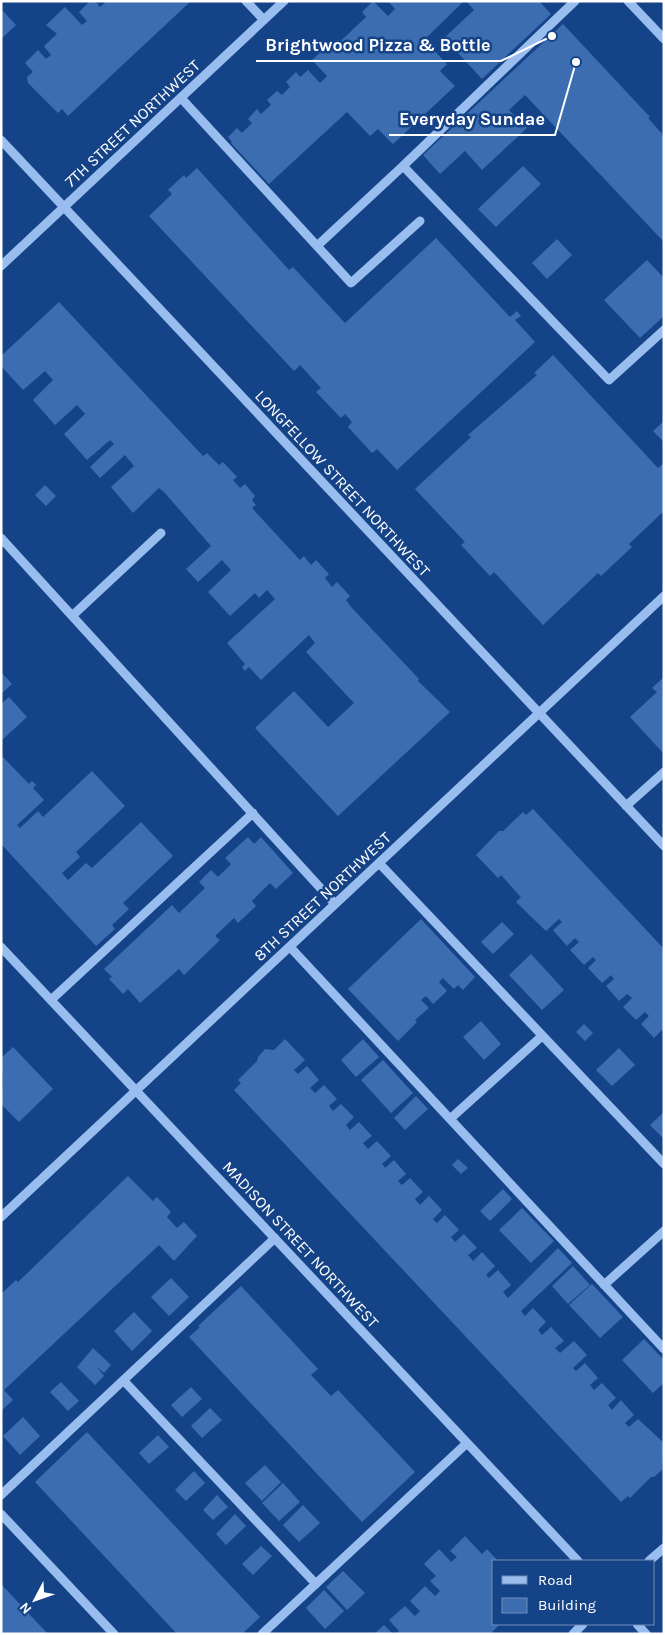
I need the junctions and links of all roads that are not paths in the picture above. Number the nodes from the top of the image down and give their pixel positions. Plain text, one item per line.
1 (246, 1) edge
2 (284, 1) edge
3 (575, 1) edge
4 (628, 1) edge
5 (264, 20) junction
6 (664, 39) edge
7 (181, 98) junction
8 (1, 140) edge
9 (403, 166) junction
10 (64, 207) junction
11 (420, 221) dead end
12 (318, 246) junction
13 (1, 266) edge
14 (664, 330) edge
15 (161, 533) dead end
16 (1, 538) edge
17 (664, 596) edge
18 (72, 616) junction
19 (539, 713) junction
20 (664, 772) edge
21 (626, 806) junction
22 (253, 813) junction
23 (664, 846) edge
24 (379, 863) junction
25 (335, 904) junction
26 (1, 947) edge
27 (290, 947) junction
28 (51, 1000) junction
29 (542, 1036) junction
30 (136, 1091) junction
31 (450, 1120) junction
32 (664, 1164) edge
33 (1, 1217) edge
34 (664, 1231) edge
35 (275, 1238) junction
36 (604, 1285) junction
37 (664, 1349) edge
38 (124, 1381) junction
39 (467, 1443) junction
40 (1, 1496) edge
41 (1, 1514) edge
42 (664, 1548) edge
43 (577, 1560) edge
44 (650, 1560) edge
45 (316, 1584) junction
46 (582, 1625) edge
47 (114, 1634) edge
48 (262, 1634) edge
49 (573, 1634) edge

1 - 5 street
2 - 5 street, 7TH STREET NORTHWEST
3 - 9 street
4 - 6 street
5 - 7 street, 7TH STREET NORTHWEST
7 - 10 street, 7TH STREET NORTHWEST
7 - 12 street
8 - 10 street, LONGFELLOW STREET NORTHWEST
9 - 12 street
9 - 14 street
10 - 13 street, 7TH STREET NORTHWEST
10 - 19 street, LONGFELLOW STREET NORTHWEST
11 - 12 street
15 - 18 street
16 - 18 street
17 - 19 street, 8TH STREET NORTHWEST
18 - 22 street
19 - 21 street, LONGFELLOW STREET NORTHWEST
19 - 24 street, 8TH STREET NORTHWEST
20 - 21 street
21 - 23 street, LONGFELLOW STREET NORTHWEST
22 - 25 street
22 - 28 street
24 - 25 street, 8TH STREET NORTHWEST
24 - 29 street
25 - 27 street, 8TH STREET NORTHWEST
26 - 28 street, MADISON STREET NORTHWEST
27 - 30 street, 8TH STREET NORTHWEST
27 - 31 street
28 - 30 street, MADISON STREET NORTHWEST
29 - 31 street
29 - 32 street
30 - 33 street, 8TH STREET NORTHWEST
30 - 35 street, MADISON STREET NORTHWEST
31 - 36 street
34 - 36 street
35 - 38 street
35 - 39 street, MADISON STREET NORTHWEST
36 - 37 street
38 - 40 street
38 - 45 street
39 - 43 street, MADISON STREET NORTHWEST
39 - 45 street
41 - 47 street
42 - 44 street
45 - 48 street
46 - 49 street

